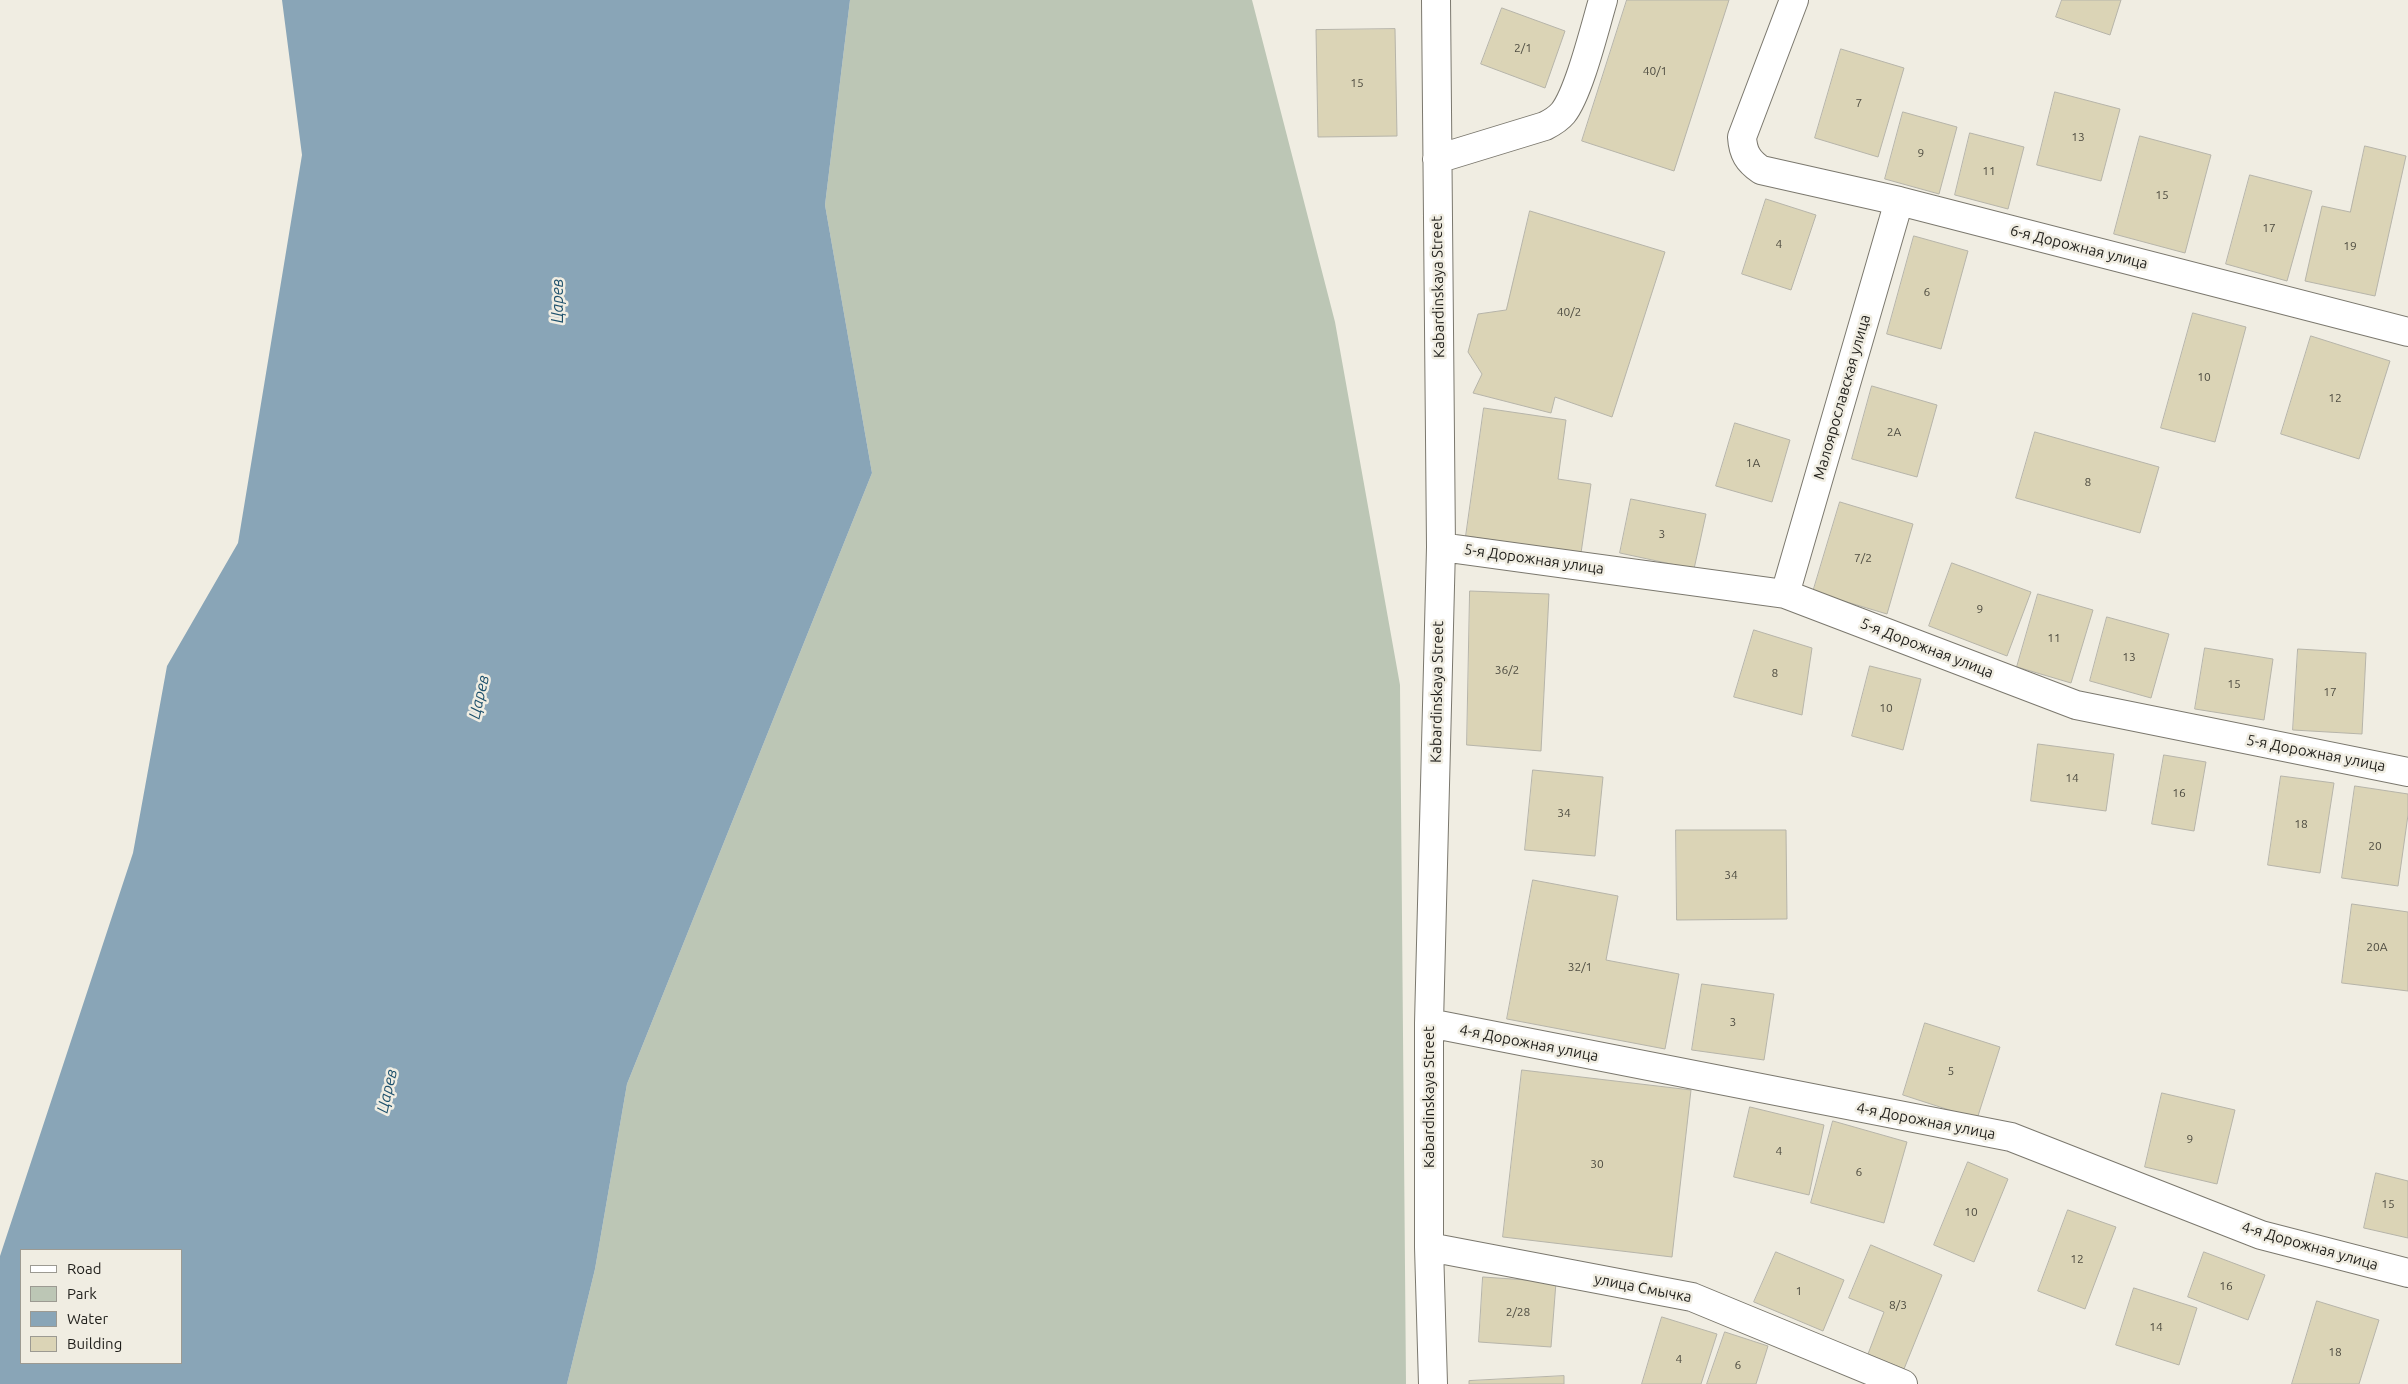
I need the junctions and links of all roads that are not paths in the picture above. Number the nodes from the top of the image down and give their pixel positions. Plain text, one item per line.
1 (1436, 0) edge
2 (1603, 0) edge
3 (1794, 0) edge
4 (1437, 159) junction
5 (1898, 201) junction
6 (2408, 332) edge
7 (1441, 547) junction
8 (1786, 594) junction
9 (2408, 772) edge
10 (1429, 1023) junction
11 (1429, 1247) junction
12 (2408, 1273) edge
13 (1433, 1384) edge
14 (1903, 1384) edge

1 - 4 street, Kabardinskaya Street
2 - 4 street
3 - 5 street, 6-я Дорожная улица
4 - 7 street, Kabardinskaya Street
5 - 6 street, 6-я Дорожная улица
5 - 8 street, Малоярославская улица
7 - 8 street, 5-я Дорожная улица
7 - 10 street, Kabardinskaya Street
8 - 9 street, 5-я Дорожная улица
10 - 11 street, Kabardinskaya Street
10 - 12 street, 4-я Дорожная улица
11 - 13 street, Kabardinskaya Street
11 - 14 street, улица Смычка

